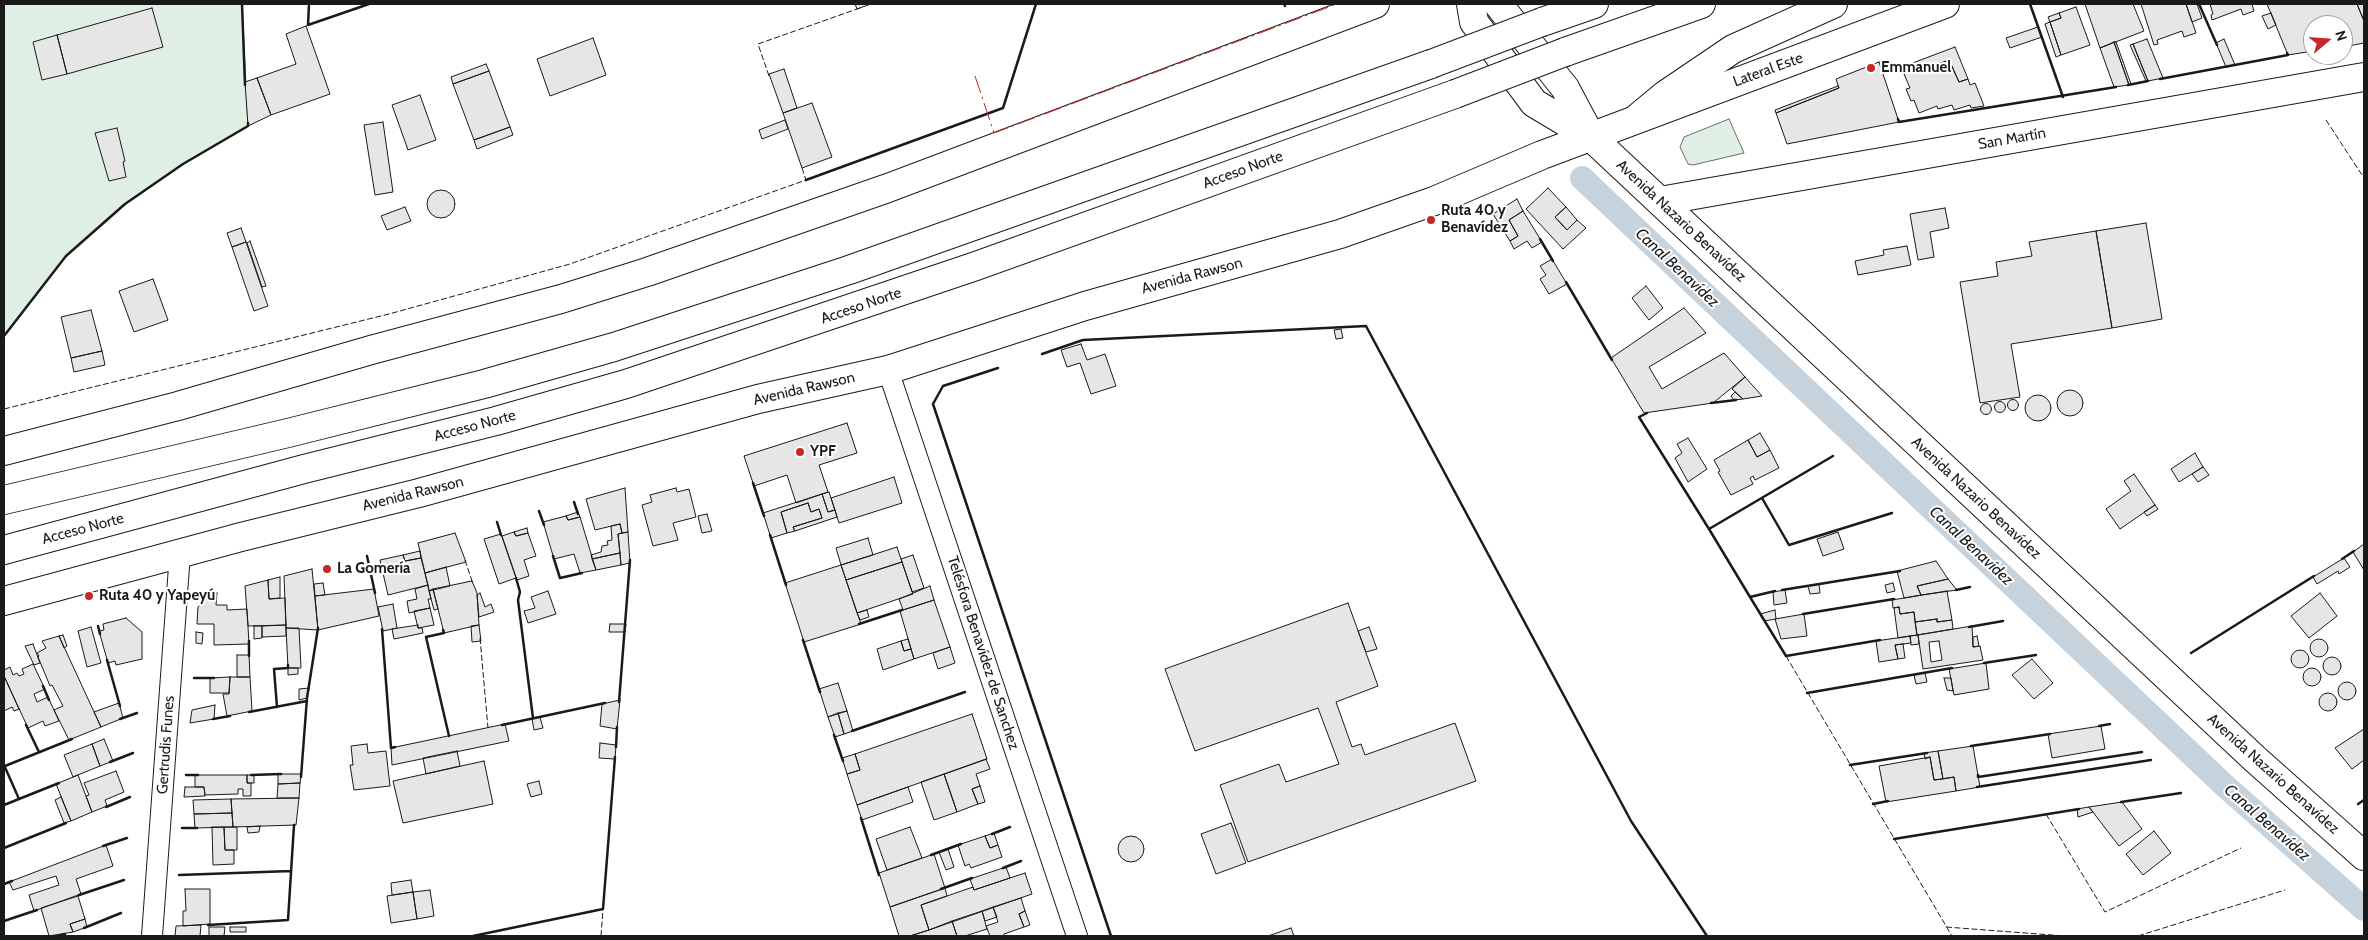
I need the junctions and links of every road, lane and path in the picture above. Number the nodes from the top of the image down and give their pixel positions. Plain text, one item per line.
1 (1375, 4) edge
2 (1471, 4) edge
3 (1498, 4) edge
4 (1594, 4) edge
5 (1701, 4) edge
6 (1833, 4) edge
7 (1945, 4) edge
8 (1341, 9) edge
9 (2364, 77) edge
10 (1636, 119) junction
11 (1591, 137) junction
12 (1660, 201) junction
13 (888, 370) junction
14 (4, 451) edge
15 (4, 500) edge
16 (4, 550) edge
17 (180, 553) junction
18 (4, 601) edge
19 (2364, 856) edge
20 (152, 936) edge
21 (1077, 936) edge

1 - 8 main road
2 - 11 main road, Avenida Nazario Benavídez
3 - 11 main road, Avenida Nazario Benavídez
4 - 15 main road, bridge
5 - 16 main road, Acceso Norte, bridge
6 - 10 main road
7 - 10 main road, Lateral Este
8 - 14 main road
9 - 12 main road, San Martín
10 - 11 main road, Lateral Este
11 - 12 main road, Avenida Nazario Benavídez
11 - 13 main road, Avenida Rawson
12 - 19 main road, Avenida Nazario Benavídez
13 - 17 main road, Avenida Rawson
13 - 21 street, Telésfora Benavídez de Sanchez
17 - 18 main road, Avenida Rawson
17 - 20 street, Gertrudis Funes

